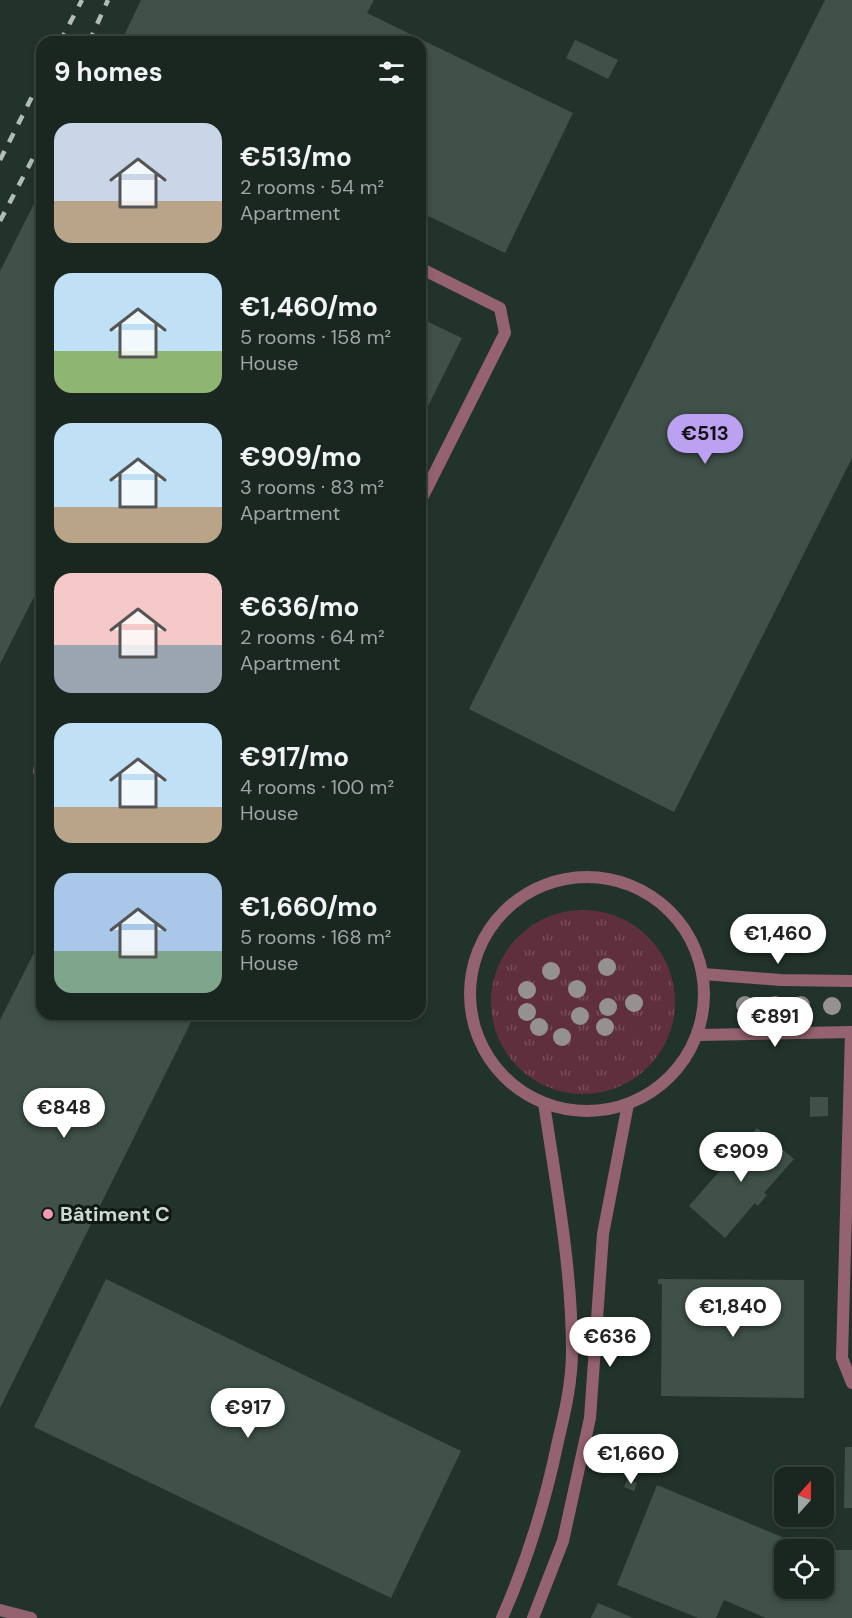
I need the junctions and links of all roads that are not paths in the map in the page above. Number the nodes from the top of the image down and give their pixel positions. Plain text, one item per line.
1 (426, 271) edge
2 (426, 490) edge
3 (704, 974) junction
4 (852, 981) edge
5 (851, 1032) edge
6 (698, 1035) junction
7 (544, 1103) junction
8 (628, 1104) junction
9 (852, 1383) edge
10 (0, 1610) edge
11 (31, 1618) edge
12 (501, 1618) edge
13 (533, 1618) edge

1 - 2 street
3 - 4 street
3 - 6 street
3 - 7 street
5 - 6 street
5 - 9 street
6 - 8 street
7 - 8 street
7 - 12 street
8 - 13 street
10 - 11 street

